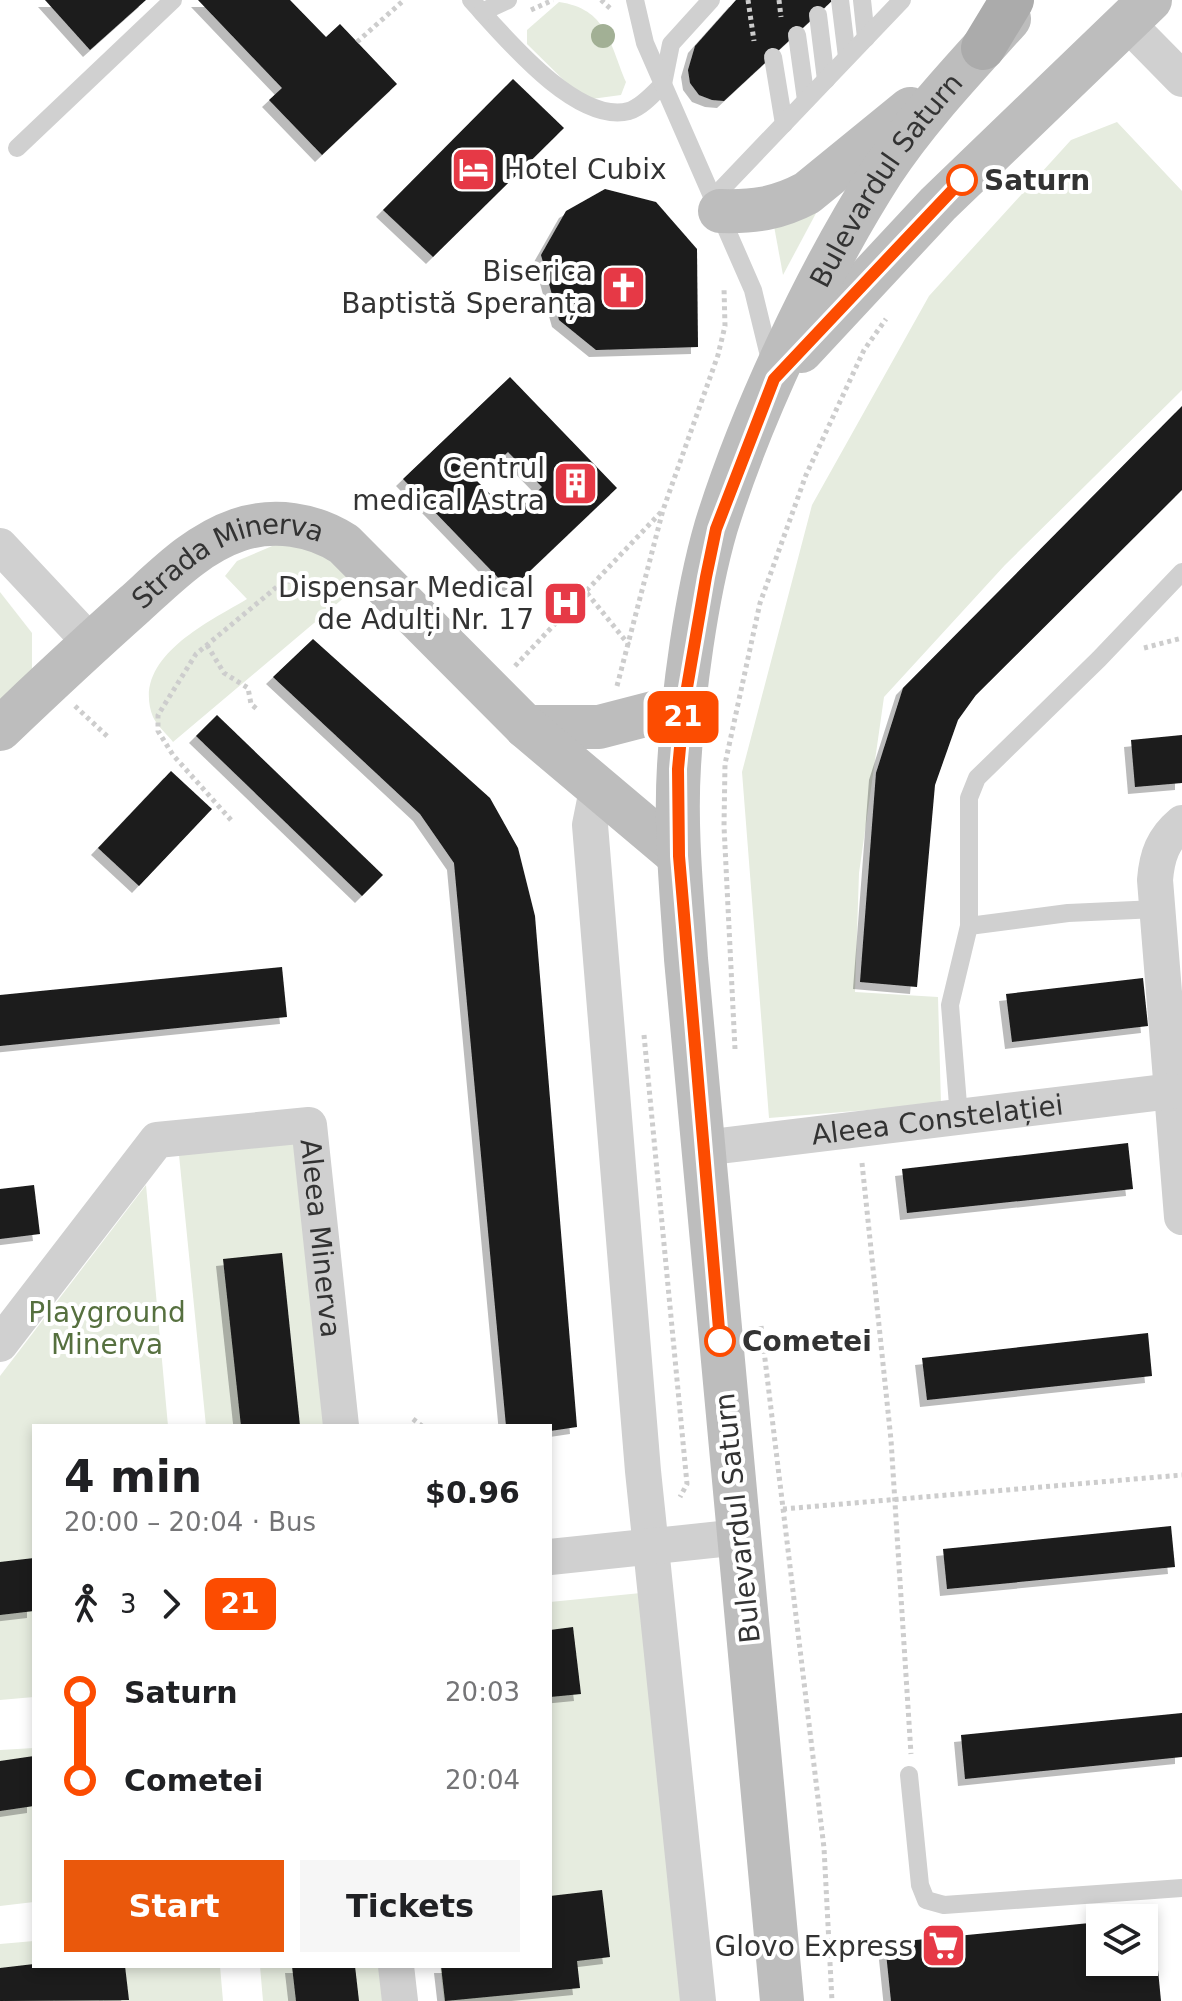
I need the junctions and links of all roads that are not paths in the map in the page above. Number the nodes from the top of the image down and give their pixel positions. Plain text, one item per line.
1 (173, 0) edge
2 (508, 0) edge
3 (635, 0) edge
4 (711, 0) edge
5 (840, 0) edge
6 (862, 0) edge
7 (1012, 0) edge
8 (1026, 0) edge
9 (893, 4) edge
10 (477, 6) edge
11 (1139, 11) edge
12 (818, 15) dead end
13 (797, 35) dead end
14 (866, 38) junction
15 (983, 48) junction
16 (773, 57) dead end
17 (847, 57) junction
18 (1182, 79) edge
19 (826, 80) junction
20 (663, 84) junction
21 (950, 85) junction
22 (806, 100) junction
23 (784, 124) junction
24 (17, 148) dead end
25 (717, 204) junction
26 (774, 379) junction
27 (0, 546) edge
28 (1182, 572) edge
29 (91, 643) junction
30 (684, 705) junction
31 (526, 727) junction
32 (0, 729) edge
33 (594, 805) junction
34 (1182, 823) edge
35 (679, 856) junction
36 (1157, 909) junction
37 (969, 926) junction
38 (1172, 1091) junction
39 (959, 1117) junction
40 (703, 1148) junction
41 (1182, 1217) edge
42 (0, 1344) edge
43 (341, 1424) edge
44 (740, 1537) junction
45 (652, 1549) junction
46 (552, 1557) edge
47 (909, 1775) road end
48 (1182, 1888) edge
49 (396, 1968) edge
50 (400, 2001) edge
51 (698, 2001) edge
52 (782, 2001) edge

1 - 24 lane
2 - 10 lane
3 - 20 lane
4 - 20 lane
5 - 17 lane
6 - 14 lane
7 - 15 main road
8 - 15 main road, Bulevardul Saturn
9 - 14 lane
10 - 20 lane
11 - 18 street
11 - 26 main road, Bulevardul Saturn
12 - 19 lane
13 - 22 lane
14 - 17 lane
15 - 21 main road, Bulevardul Saturn
16 - 23 lane
17 - 19 lane
19 - 22 lane
20 - 25 lane
21 - 25 main road
21 - 26 main road, Bulevardul Saturn
22 - 23 lane
23 - 25 lane
25 - 26 lane
26 - 30 main road, Bulevardul Saturn
27 - 29 street
28 - 37 lane
29 - 31 main road, Strada Minerva
29 - 32 main road, Strada Minerva
30 - 31 main road
30 - 35 main road, Bulevardul Saturn
31 - 33 main road, Strada Minerva
33 - 35 main road, Strada Minerva
33 - 45 street
34 - 36 street
35 - 40 main road, Bulevardul Saturn
36 - 37 lane
36 - 38 street
37 - 39 lane
38 - 39 street, Aleea Constelației
38 - 41 street
39 - 40 street, Aleea Constelației
40 - 44 main road, Bulevardul Saturn
42 - 43 street, Aleea Minerva
44 - 45 street
44 - 52 main road, Bulevardul Saturn
45 - 46 street
45 - 51 street
47 - 48 lane
49 - 50 street

